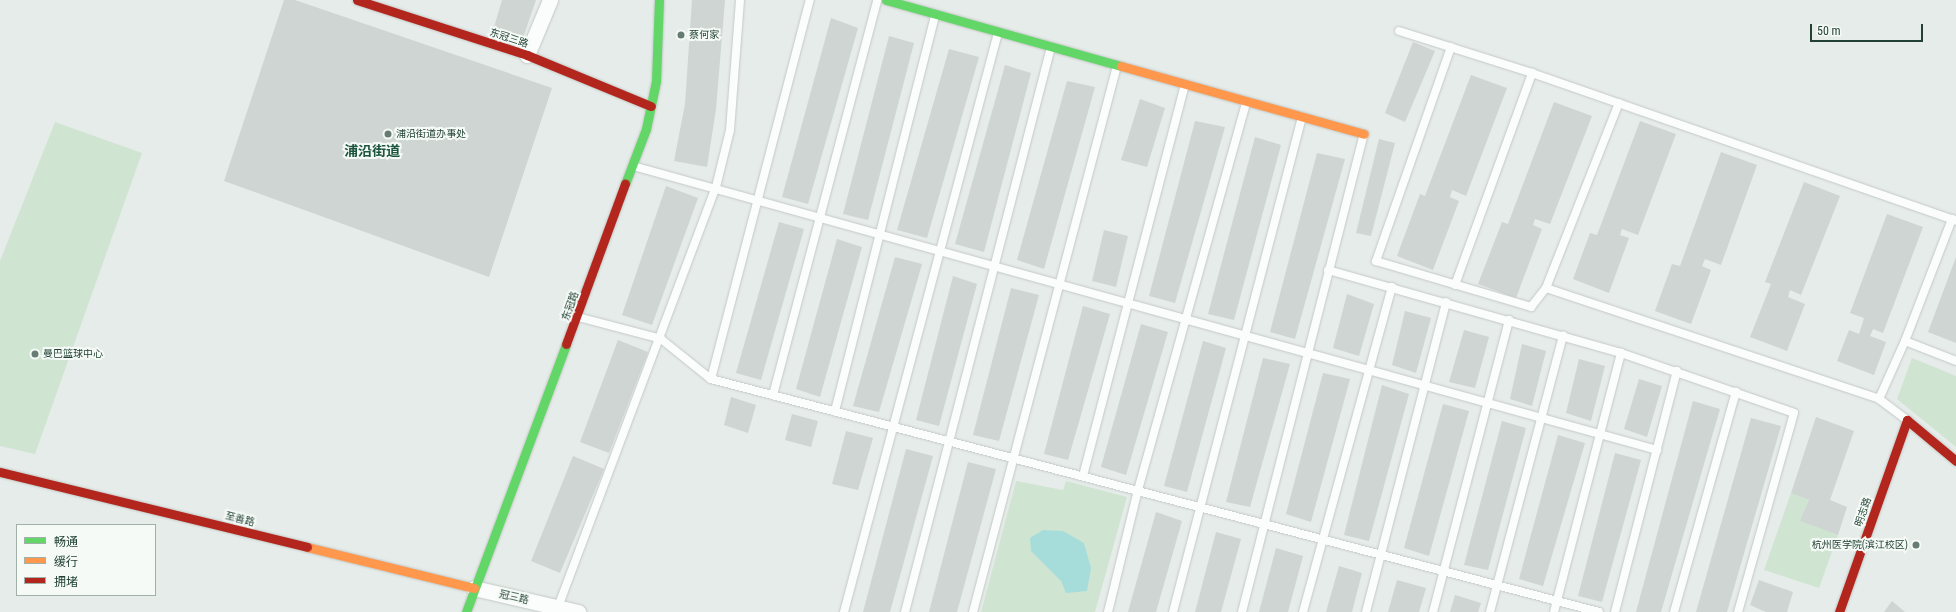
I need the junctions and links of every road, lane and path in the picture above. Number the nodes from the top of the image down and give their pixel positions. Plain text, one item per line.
1 (357, 0) edge
2 (550, 0) edge
3 (659, 0) edge
4 (740, 0) edge
5 (810, 0) edge
6 (877, 0) edge
7 (886, 0) edge
8 (935, 14) junction
9 (1399, 30) dead end
10 (998, 32) junction
11 (1051, 47) junction
12 (1451, 47) junction
13 (527, 55) junction
14 (1117, 66) junction
15 (1532, 73) junction
16 (1185, 85) junction
17 (1246, 102) junction
18 (1619, 103) junction
19 (651, 106) junction
20 (1302, 117) junction
21 (1364, 134) joint
22 (633, 166) junction
23 (716, 187) junction
24 (760, 200) junction
25 (821, 217) junction
26 (1954, 220) edge
27 (881, 234) junction
28 (938, 250) junction
29 (994, 266) junction
30 (1328, 270) junction
31 (1060, 284) junction
32 (1455, 285) junction
33 (1392, 287) junction
34 (1546, 288) junction
35 (1446, 302) junction
36 (1129, 303) junction
37 (578, 317) junction
38 (1187, 319) junction
39 (1509, 320) junction
40 (1563, 335) junction
41 (1246, 336) junction
42 (661, 339) junction
43 (1906, 341) junction
44 (1307, 352) junction
45 (1621, 353) junction
46 (1956, 361) edge
47 (1369, 370) junction
48 (1677, 371) junction
49 (711, 379) junction
50 (1426, 385) junction
51 (1736, 392) junction
52 (773, 395) junction
53 (1879, 399) junction
54 (1489, 402) junction
55 (835, 412) junction
56 (1541, 419) junction
57 (1907, 420) junction
58 (892, 427) junction
59 (1602, 433) junction
60 (948, 441) junction
61 (1657, 450) junction
62 (1014, 458) junction
63 (1956, 460) edge
64 (0, 472) edge
65 (1084, 476) junction
66 (1138, 490) junction
67 (1201, 506) junction
68 (1267, 523) junction
69 (1323, 537) junction
70 (1381, 554) junction
71 (1443, 572) junction
72 (1497, 585) junction
73 (474, 588) junction
74 (1557, 600) junction
75 (558, 607) junction
76 (466, 612) edge
77 (578, 612) edge
78 (844, 612) edge
79 (905, 612) edge
80 (973, 612) edge
81 (1108, 612) edge
82 (1173, 612) edge
83 (1242, 612) edge
84 (1303, 612) edge
85 (1366, 612) edge
86 (1433, 612) edge
87 (1490, 612) edge
88 (1554, 612) edge
89 (1599, 612) edge
90 (1615, 612) edge
91 (1674, 612) edge
92 (1738, 612) edge
93 (1839, 612) edge

1 - 13 street, 东冠三路
2 - 13 street
3 - 19 street, 东冠路
4 - 23 lane
5 - 24 lane
6 - 25 lane
7 - 8 street
8 - 10 street
8 - 27 lane
9 - 12 lane
10 - 11 street
10 - 28 lane
11 - 14 street
11 - 29 lane
12 - 15 lane
12 - 32 lane
13 - 19 street, 东冠三路
14 - 16 street
14 - 31 lane
15 - 18 lane
15 - 32 lane
16 - 17 street
16 - 36 lane
17 - 20 street
17 - 38 lane
18 - 26 lane
18 - 34 lane
19 - 22 street, 东冠路
20 - 21 street
20 - 41 lane
21 - 30 lane
22 - 23 lane
22 - 37 street, 东冠路
23 - 24 lane
23 - 42 lane
24 - 25 lane
24 - 49 lane
25 - 27 lane
25 - 52 lane
26 - 43 lane
27 - 28 lane
27 - 55 lane
28 - 29 lane
28 - 58 lane
29 - 31 lane
29 - 60 lane
30 - 33 lane
30 - 44 lane
31 - 36 lane
31 - 62 lane
32 - 34 lane
33 - 35 lane
33 - 47 lane
34 - 53 lane
35 - 39 lane
35 - 50 lane
36 - 38 lane
36 - 65 lane
37 - 42 lane
37 - 73 street, 东冠路
38 - 41 lane
38 - 66 lane
39 - 40 lane
39 - 54 lane
40 - 45 lane
40 - 56 lane
41 - 44 lane
41 - 67 lane
42 - 49 lane
42 - 75 lane
43 - 46 lane
43 - 53 lane
44 - 47 lane
44 - 68 lane
45 - 48 lane
45 - 59 lane
47 - 50 lane
47 - 69 lane
48 - 51 lane
48 - 61 lane
49 - 52 lane
50 - 54 lane
50 - 70 lane
51 - 91 lane
51 - 92 lane
52 - 55 lane
53 - 57 lane
54 - 56 lane
54 - 71 lane
55 - 58 lane
56 - 59 lane
56 - 72 lane
57 - 63 street
57 - 93 street, 明志路
58 - 60 lane
58 - 78 lane
59 - 61 lane
59 - 74 lane
60 - 62 lane
60 - 79 lane
61 - 90 lane
62 - 65 lane
62 - 80 lane
64 - 73 street, 至善路
65 - 66 lane
66 - 67 lane
66 - 81 lane
67 - 68 lane
67 - 82 lane
68 - 69 lane
68 - 83 lane
69 - 70 lane
69 - 84 lane
70 - 71 lane
70 - 85 lane
71 - 72 lane
71 - 86 lane
72 - 74 lane
72 - 87 lane
73 - 75 street, 冠三路
73 - 76 street, 东冠路
74 - 88 lane
74 - 89 lane
75 - 77 street, 冠三路

